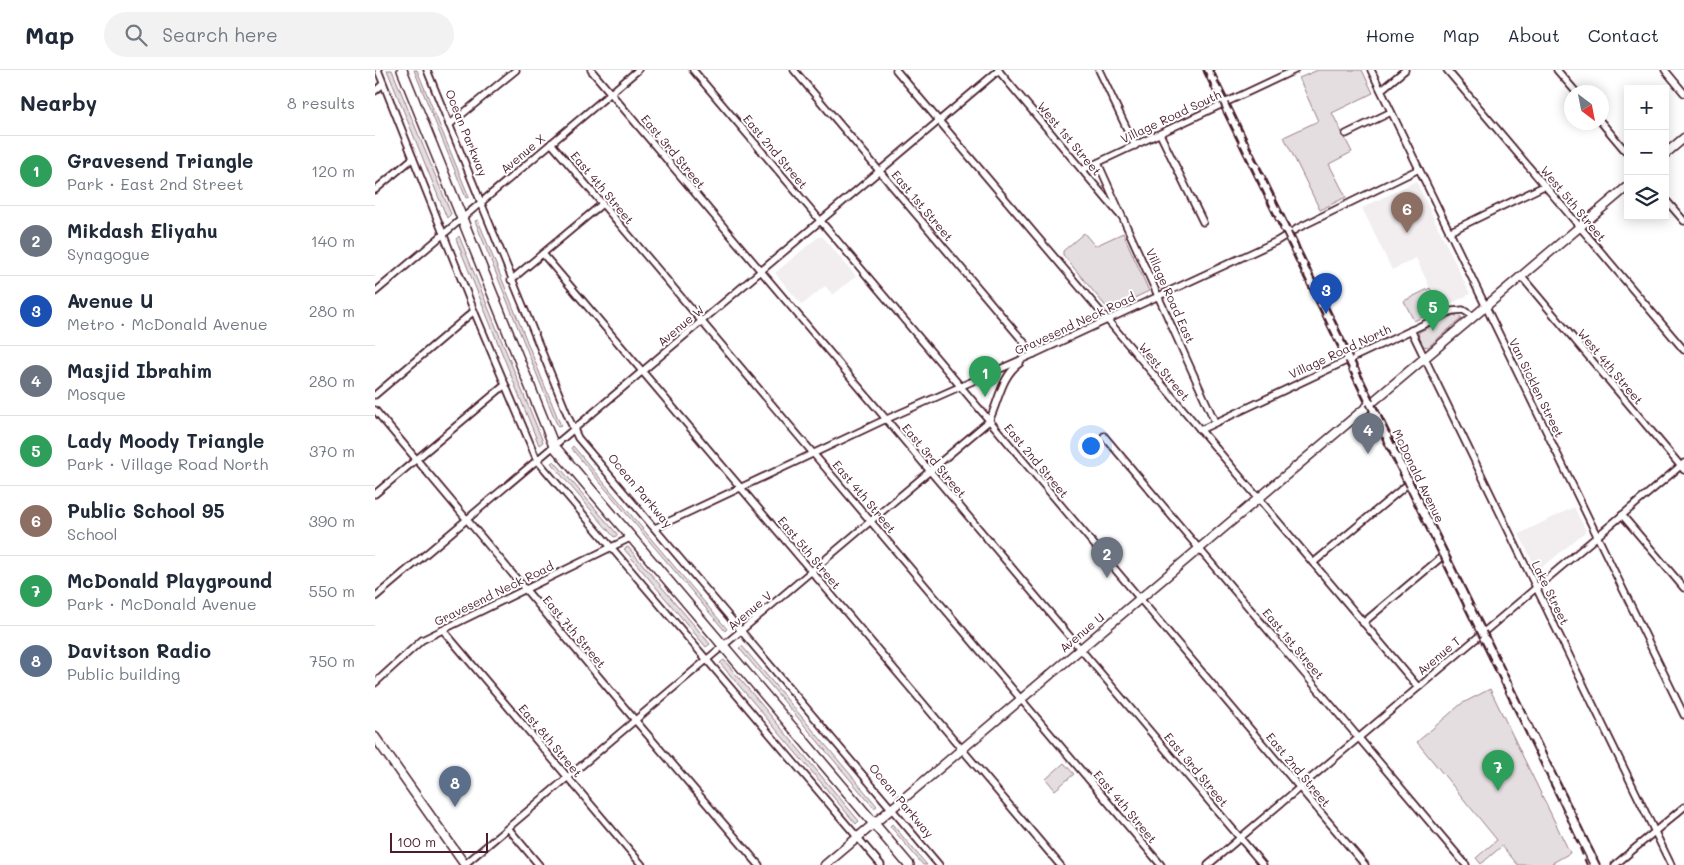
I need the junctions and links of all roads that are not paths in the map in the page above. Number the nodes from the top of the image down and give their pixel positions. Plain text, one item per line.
1 (378, 70) edge
2 (402, 70) edge
3 (427, 70) edge
4 (516, 70) edge
5 (591, 70) edge
6 (638, 70) edge
7 (693, 70) edge
8 (794, 70) edge
9 (896, 70) edge
10 (998, 70) edge
11 (1099, 70) edge
12 (1208, 70) edge
13 (1295, 70) edge
14 (1371, 70) edge
15 (1405, 70) edge
16 (1447, 70) edge
17 (1557, 70) edge
18 (1665, 70) edge
19 (383, 84) junction
20 (1569, 85) edge
21 (1381, 90) junction
22 (375, 91) edge
23 (610, 93) junction
24 (1684, 93) edge
25 (1224, 103) junction
26 (1391, 112) junction
27 (939, 121) junction
28 (449, 125) junction
29 (1608, 130) edge
30 (1159, 134) junction
31 (1346, 134) dead end
32 (1684, 138) edge
33 (551, 143) junction
34 (1135, 146) junction
35 (1624, 149) edge
36 (1669, 151) edge
37 (413, 158) junction
38 (1098, 163) junction
39 (1419, 169) junction
40 (1082, 170) junction
41 (880, 171) junction
42 (1545, 186) junction
43 (1624, 189) edge
44 (375, 190) edge
45 (481, 203) junction
46 (602, 204) junction
47 (1669, 204) edge
48 (462, 218) junction
49 (1125, 220) junction
50 (820, 221) junction
51 (1684, 221) edge
52 (1203, 222) dead end
53 (1579, 226) junction
54 (1449, 232) junction
55 (444, 234) junction
56 (1287, 235) junction
57 (543, 254) junction
58 (761, 271) junction
59 (1521, 276) junction
60 (511, 280) junction
61 (375, 292) edge
62 (1159, 296) junction
63 (1485, 306) junction
64 (474, 311) junction
65 (1473, 316) junction
66 (1107, 320) junction
67 (702, 321) junction
68 (1411, 330) junction
69 (1684, 350) edge
70 (1034, 354) junction
71 (1027, 357) junction
72 (1424, 358) junction
73 (1349, 359) junction
74 (643, 371) junction
75 (505, 385) junction
76 (960, 387) junction
77 (375, 395) edge
78 (1370, 403) junction
79 (375, 410) edge
80 (886, 420) junction
81 (989, 421) junction
82 (1215, 422) junction
83 (573, 429) junction
84 (1200, 430) junction
85 (1104, 436) dead end
86 (554, 446) junction
87 (814, 454) junction
88 (417, 459) junction
89 (537, 460) junction
90 (1683, 466) edge
91 (930, 471) junction
92 (1409, 483) junction
93 (741, 488) junction
94 (375, 494) edge
95 (1258, 498) junction
96 (1622, 515) junction
97 (467, 519) junction
98 (871, 521) junction
99 (655, 528) junction
100 (1597, 536) junction
101 (632, 538) junction
102 (611, 548) junction
103 (1199, 548) junction
104 (1444, 555) junction
105 (1313, 563) junction
106 (812, 571) junction
107 (1536, 588) junction
108 (1684, 588) edge
109 (526, 590) junction
110 (375, 597) edge
111 (1140, 599) junction
112 (1363, 623) junction
113 (443, 630) junction
114 (741, 630) junction
115 (1482, 633) junction
116 (724, 646) junction
117 (1080, 649) junction
118 (706, 661) junction
119 (375, 684) edge
120 (1418, 687) junction
121 (1021, 699) junction
122 (1684, 715) edge
123 (635, 720) junction
124 (375, 738) edge
125 (1359, 738) junction
126 (962, 749) junction
127 (568, 778) junction
128 (1299, 788) junction
129 (1684, 807) edge
130 (892, 808) junction
131 (874, 823) junction
132 (508, 828) junction
133 (1655, 832) junction
134 (857, 838) junction
135 (1240, 838) junction
136 (465, 865) edge
137 (539, 865) edge
138 (642, 865) edge
139 (759, 865) edge
140 (825, 865) edge
141 (881, 865) edge
142 (909, 865) edge
143 (939, 865) edge
144 (1060, 865) edge
145 (1161, 865) edge
146 (1208, 865) edge
147 (1263, 865) edge
148 (1365, 865) edge
149 (1466, 865) edge
150 (1595, 865) edge
151 (1615, 865) edge
152 (1671, 865) edge

1 - 19 street
2 - 48 main road
3 - 28 street, Ocean Parkway
4 - 28 street
5 - 23 street, East 3rd Street
6 - 23 street, Avenue X
7 - 50 street, East 2nd Street
8 - 41 street, East 1st Street
9 - 27 street, West Street
10 - 27 street, Avenue W
10 - 40 street, West 1st Street
11 - 34 street
12 - 25 main road, McDonald Avenue
13 - 25 street, Village Road South
14 - 21 street, Van Sicklen Street
15 - 21 street
16 - 42 street, West 5th Street
17 - 20 street
18 - 24 street
19 - 22 street
19 - 37 street
21 - 26 street, Van Sicklen Street
23 - 33 street, Avenue X
23 - 58 street, East 3rd Street
25 - 30 street, Village Road South
25 - 56 main road, McDonald Avenue
26 - 31 street
26 - 39 street, Van Sicklen Street
27 - 41 street, Avenue W
27 - 66 street, West Street
28 - 45 street, Ocean Parkway
29 - 35 street
30 - 34 street, Village Road South
30 - 52 street
32 - 36 main road
33 - 45 street, Avenue X
33 - 46 street, East 4th Street
34 - 38 street, Village Road South
37 - 44 street
37 - 55 street
38 - 40 street, Village Road South
38 - 49 street, Village Road East
39 - 54 street, Van Sicklen Street
39 - 56 street, Gravesend Neck Road
40 - 49 street, West 1st Street
41 - 50 street, Avenue W
41 - 70 street, East 1st Street
42 - 53 street, West 5th Street
42 - 54 street
43 - 53 main road, Avenue U
45 - 48 street, Avenue X
45 - 60 street, Ocean Parkway
46 - 57 street
46 - 67 street, East 4th Street
47 - 51 street
48 - 55 street, Avenue X
48 - 86 main road
49 - 62 street, Village Road East
50 - 58 street, Avenue W
50 - 76 street, East 2nd Street
53 - 59 main road, Avenue U
53 - 69 street, West 5th Street
54 - 63 street, Van Sicklen Street
55 - 61 street, Avenue X
55 - 64 street
56 - 62 street, Gravesend Neck Road
56 - 73 main road, McDonald Avenue
57 - 60 street
57 - 74 street, East 5th Street
58 - 67 street, Avenue W
58 - 80 street, East 3rd Street
59 - 63 main road, Avenue U
59 - 90 street, West 4th Street
60 - 83 street, Ocean Parkway
62 - 66 street, Gravesend Neck Road
62 - 82 street, Village Road East
63 - 65 main road, Avenue U
63 - 100 street, Van Sicklen Street
64 - 75 street
64 - 77 street
65 - 68 street, Village Road North
65 - 72 main road, Avenue U
66 - 70 street, Gravesend Neck Road
66 - 84 street, West Street
67 - 74 street, Avenue W
67 - 87 street, East 4th Street
68 - 72 street, Lake Street
68 - 73 street, Village Road North
70 - 71 street, Gravesend Neck Road
71 - 76 street, Gravesend Neck Road
71 - 81 street, Avenue V
72 - 78 main road, Avenue U
72 - 107 street, Lake Street
73 - 78 main road, McDonald Avenue
73 - 82 street, Village Road North
74 - 83 street, Avenue W
74 - 93 street, East 5th Street
75 - 88 street
75 - 89 street
76 - 80 street, Gravesend Neck Road
76 - 81 street, East 2nd Street
78 - 92 main road, McDonald Avenue
78 - 95 main road, Avenue U
79 - 88 street, East 7th Street
80 - 87 street, Gravesend Neck Road
80 - 91 street, East 3rd Street
81 - 91 street, Avenue V
81 - 111 street, East 2nd Street
82 - 84 street
83 - 86 street, Avenue W
83 - 99 street, Ocean Parkway
84 - 95 street, West Street
85 - 103 street, East 1st Street
86 - 89 street, Avenue W
86 - 101 main road
87 - 93 street, Gravesend Neck Road
87 - 98 street, East 4th Street
88 - 94 street
88 - 97 street, East 7th Street
89 - 97 street, Avenue W
89 - 102 street
90 - 96 street, Avenue T
91 - 98 street, Avenue V
91 - 117 street, East 3rd Street
92 - 104 main road, McDonald Avenue
92 - 105 street
93 - 99 street, Gravesend Neck Road
93 - 106 street, East 5th Street
95 - 103 main road, Avenue U
95 - 105 street, West Street
96 - 100 street, Avenue T
96 - 108 street
97 - 109 street, East 7th Street
97 - 110 street, Avenue W
98 - 106 street, Avenue V
98 - 121 street, East 4th Street
99 - 114 street, Ocean Parkway
100 - 107 street, Avenue T
100 - 122 street, Van Sicklen Street
101 - 102 street, Gravesend Neck Road
101 - 116 main road
102 - 109 street, Gravesend Neck Road
102 - 118 street
103 - 111 main road, Avenue U
103 - 125 street, East 1st Street
104 - 112 street
104 - 115 main road, McDonald Avenue
105 - 112 street, West Street
106 - 114 street, Avenue V
106 - 126 street, East 5th Street
107 - 115 street, Avenue T
107 - 133 street, Lake Street
109 - 113 street, Gravesend Neck Road
109 - 123 street, East 7th Street
111 - 117 main road, Avenue U
111 - 128 street, East 2nd Street
112 - 120 street, West Street
113 - 119 street, Gravesend Neck Road
113 - 127 street, East 8th Street
114 - 116 street, Avenue V
114 - 130 street, Ocean Parkway
115 - 120 street, Avenue T
115 - 150 main road, McDonald Avenue
116 - 118 street, Avenue V
116 - 131 main road
117 - 121 main road, Avenue U
117 - 135 street, East 3rd Street
118 - 123 street, Avenue V
118 - 134 street
120 - 125 street, Avenue T
121 - 126 main road, Avenue U
121 - 145 street, East 4th Street
123 - 127 street, Avenue V
123 - 139 street, East 7th Street
124 - 136 main road
125 - 128 street, Avenue T
125 - 149 street, East 1st Street
126 - 130 main road, Avenue U
126 - 144 street, East 5th Street
127 - 132 street, Avenue V
127 - 138 street, East 8th Street
128 - 135 street, Avenue T
128 - 148 street, East 2nd Street
129 - 133 street
130 - 131 main road, Avenue U
130 - 143 street, Ocean Parkway
131 - 134 main road, Avenue U
131 - 142 main road
132 - 136 street, Avenue V
132 - 137 street
133 - 151 street
133 - 152 street, Lake Street
134 - 140 main road, Avenue U
134 - 141 street
135 - 146 street, Avenue T
135 - 147 street, East 3rd Street

